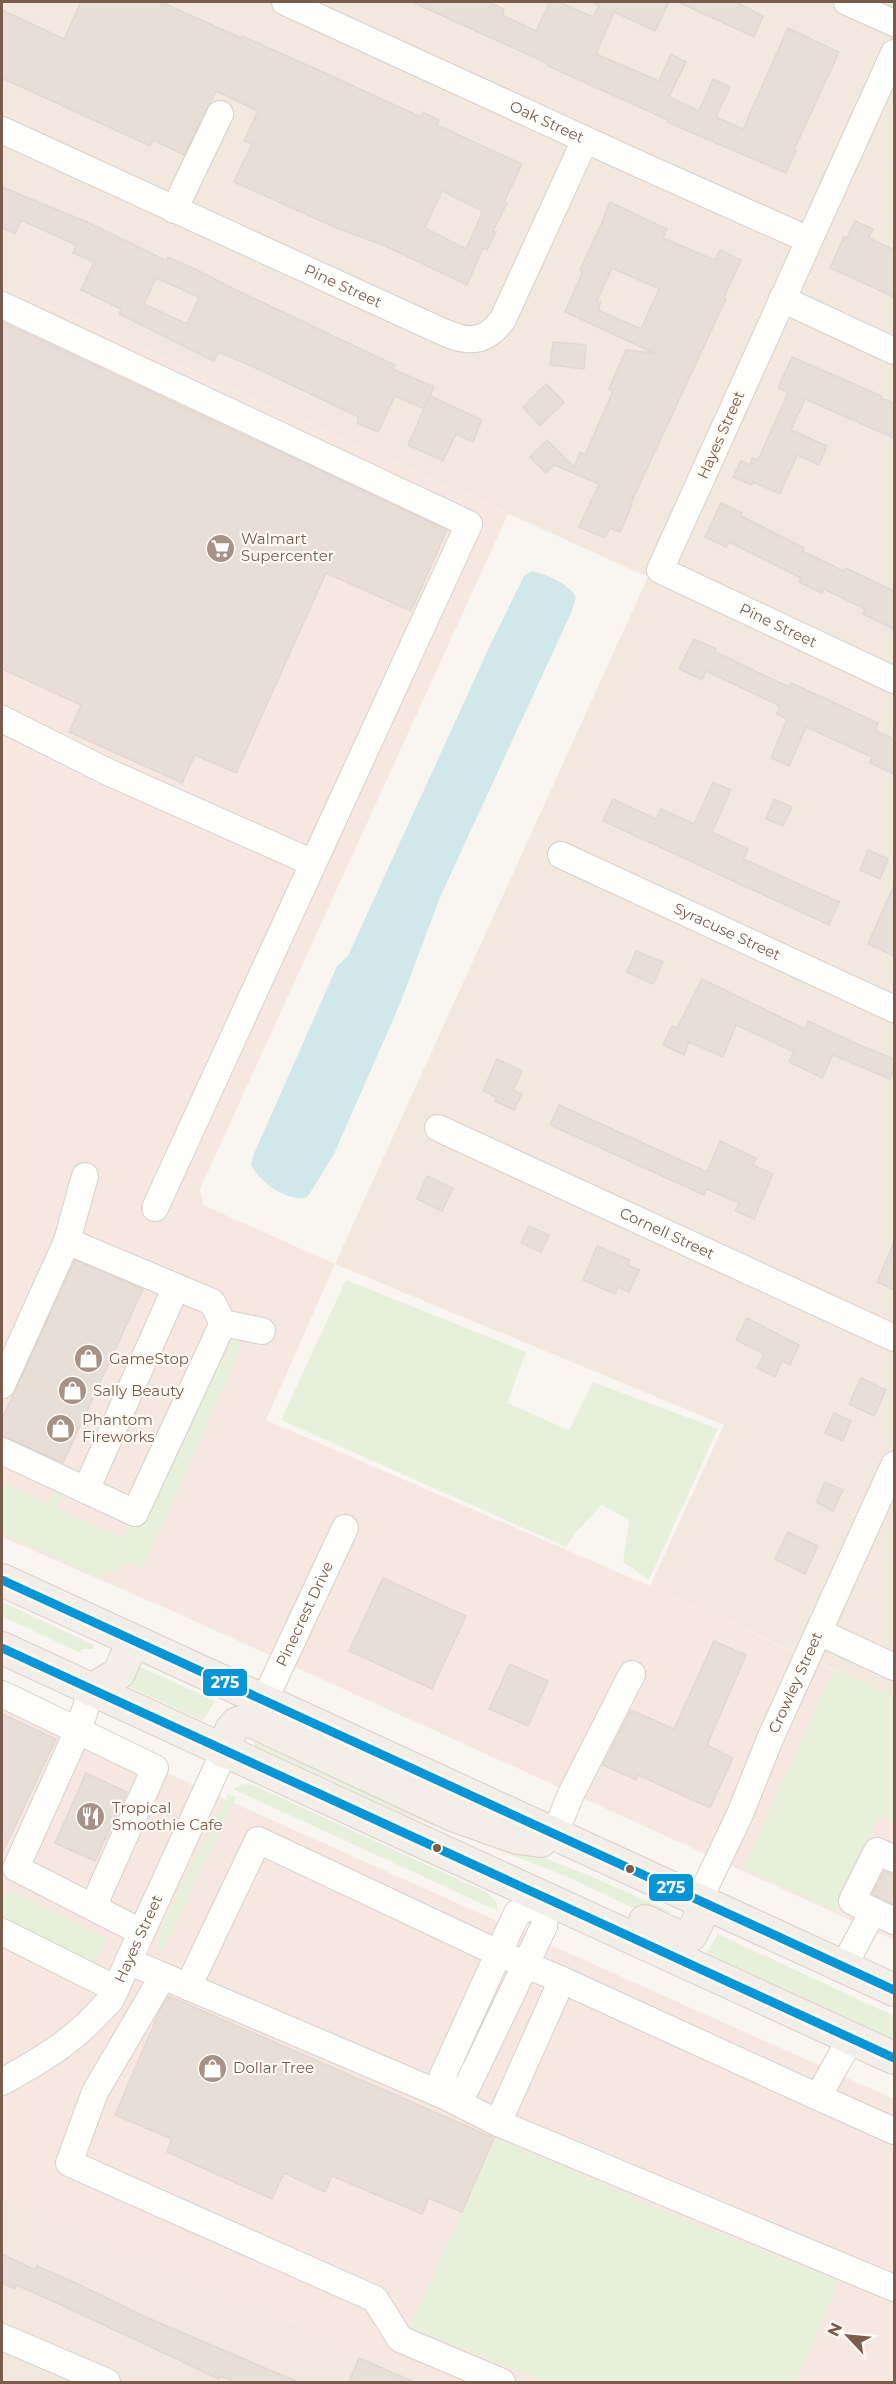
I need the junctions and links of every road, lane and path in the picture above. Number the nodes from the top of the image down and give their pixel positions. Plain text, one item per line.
1 (285, 2) edge
2 (848, 2) edge
3 (894, 23) edge
4 (894, 53) edge
5 (220, 114) dead end
6 (2, 130) edge
7 (585, 140) junction
8 (174, 210) junction
9 (809, 240) junction
10 (782, 299) junction
11 (2, 305) edge
12 (894, 351) edge
13 (660, 570) joint
14 (894, 680) edge
15 (2, 719) edge
16 (561, 855) dead end
17 (314, 863) junction
18 (894, 1009) edge
19 (438, 1128) dead end
20 (85, 1176) dead end
21 (155, 1208) dead end
22 (67, 1241) junction
23 (176, 1287) junction
24 (223, 1323) junction
25 (262, 1331) dead end
26 (894, 1338) edge
27 (2, 1385) edge
28 (2, 1451) edge
29 (894, 1465) edge
30 (86, 1490) junction
31 (345, 1528) dead end
32 (2, 1580) edge
33 (819, 1632) junction
34 (133, 1641) junction
35 (2, 1648) edge
36 (894, 1667) edge
37 (632, 1674) dead end
38 (92, 1690) junction
39 (2, 1694) edge
40 (264, 1701) junction
41 (78, 1730) junction
42 (224, 1752) junction
43 (568, 1839) junction
44 (459, 1859) junction
45 (894, 1859) edge
46 (9, 1864) edge
47 (547, 1899) junction
48 (699, 1900) junction
49 (93, 1906) junction
50 (884, 1916) edge
51 (2, 1932) edge
52 (141, 1932) junction
53 (498, 1953) junction
54 (128, 1961) junction
55 (526, 1963) junction
56 (844, 1966) junction
57 (163, 1976) junction
58 (562, 1980) junction
59 (188, 1987) junction
60 (116, 1989) junction
61 (894, 1990) edge
62 (851, 2038) junction
63 (894, 2058) edge
64 (2, 2082) edge
65 (445, 2096) junction
66 (818, 2097) junction
67 (498, 2123) junction
68 (894, 2131) edge
69 (894, 2288) edge
70 (2, 2337) edge
71 (107, 2382) edge
72 (502, 2382) edge

1 - 7 street, Oak Street
2 - 3 street
4 - 9 street
5 - 8 street
6 - 8 street, Pine Street
7 - 8 street, Pine Street
7 - 9 street, Oak Street
9 - 10 street, Hayes Street
10 - 12 street
10 - 13 street, Hayes Street
11 - 17 street
13 - 14 street, Pine Street
15 - 17 street
16 - 18 street, Syracuse Street
17 - 21 street
19 - 26 street, Cornell Street
20 - 22 street
22 - 23 street
22 - 27 street
23 - 24 street
23 - 30 street
24 - 25 street
24 - 30 street
28 - 30 street
29 - 33 street, Crowley Street
31 - 40 street, Pinecrest Drive
32 - 34 main road
33 - 36 street
33 - 48 street, Crowley Street
34 - 38 main road
34 - 40 main road
35 - 38 main road
37 - 43 street
38 - 41 street
38 - 42 main road
39 - 41 street
40 - 43 main road
41 - 46 street
41 - 49 street
42 - 43 main road
42 - 44 main road
42 - 52 street, Hayes Street
43 - 48 main road
44 - 47 main road
44 - 48 main road
45 - 50 street
46 - 49 street
47 - 53 street
47 - 55 street
47 - 62 main road
48 - 56 main road
49 - 52 street
50 - 56 street
51 - 60 street
52 - 54 street, Hayes Street
53 - 55 street
53 - 59 street
53 - 65 street
54 - 57 street
54 - 60 street, Hayes Street
55 - 58 street
55 - 65 street
56 - 61 main road
57 - 59 street
57 - 72 street
58 - 66 street
58 - 67 street
59 - 65 street
60 - 64 street, Hayes Street
62 - 63 main road
62 - 66 street
65 - 67 street
66 - 68 street
67 - 69 street
70 - 71 street

